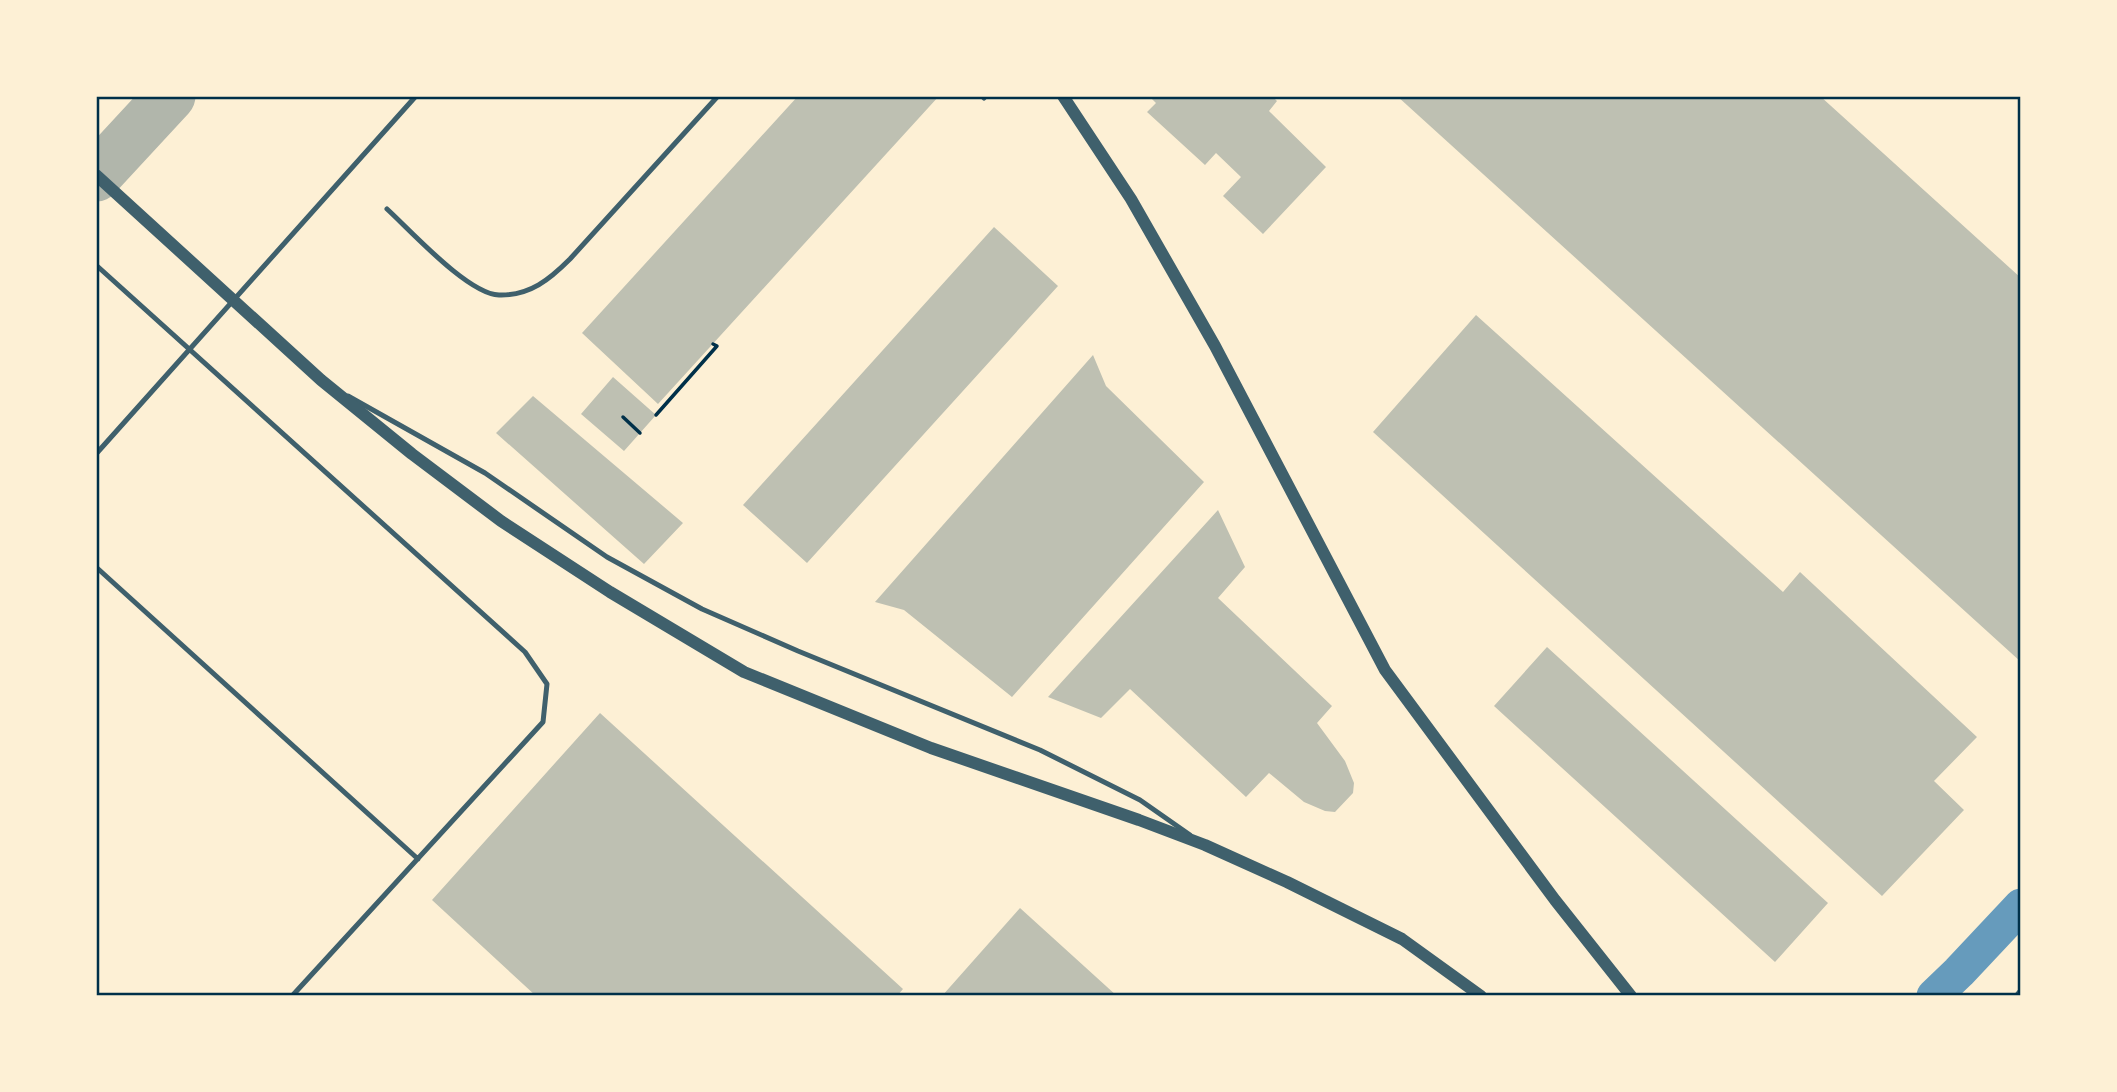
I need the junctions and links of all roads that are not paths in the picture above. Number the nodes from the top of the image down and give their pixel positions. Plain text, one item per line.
1 (416, 96) edge
2 (718, 96) edge
3 (1063, 96) edge
4 (96, 175) edge
5 (387, 209) dead end
6 (96, 265) edge
7 (321, 380) junction
8 (96, 454) edge
9 (96, 568) edge
10 (1205, 845) junction
11 (418, 859) junction
12 (2021, 990) edge
13 (292, 996) edge
14 (1481, 996) edge
15 (1630, 996) edge
16 (2016, 996) edge

1 - 8 lane
2 - 5 lane
3 - 15 street
4 - 7 street
6 - 11 lane
7 - 10 lane
7 - 10 street
9 - 11 lane
10 - 14 street
11 - 13 lane
12 - 16 lane

